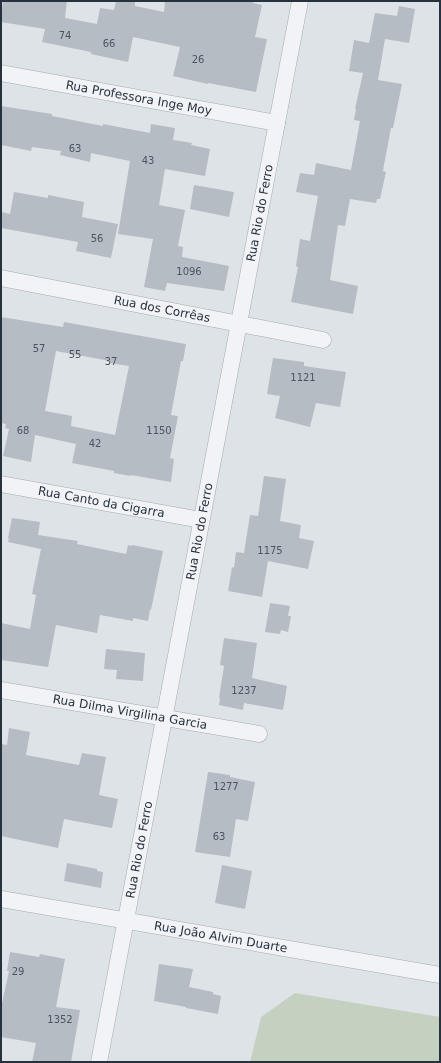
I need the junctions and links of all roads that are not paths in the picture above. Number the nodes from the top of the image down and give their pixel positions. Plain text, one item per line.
1 (300, 1) edge
2 (1, 73) edge
3 (277, 124) junction
4 (1, 278) edge
5 (239, 324) junction
6 (323, 340) dead end
7 (1, 484) edge
8 (202, 520) junction
9 (1, 690) edge
10 (164, 718) junction
11 (259, 734) dead end
12 (1, 899) edge
13 (126, 920) junction
14 (440, 975) edge
15 (99, 1062) edge

1 - 3 street, Rua Rio do Ferro
2 - 3 street, Rua Professora Inge Moy
3 - 5 street, Rua Rio do Ferro
4 - 5 street, Rua dos Corrêas
5 - 6 street, Rua dos Corrêas
5 - 8 street, Rua Rio do Ferro
7 - 8 street, Rua Canto da Cigarra
8 - 10 street, Rua Rio do Ferro
9 - 10 street, Rua Dilma Virgilina Garcia
10 - 11 street, Rua Dilma Virgilina Garcia
10 - 13 street, Rua Rio do Ferro
12 - 13 street, Rua João Alvim Duarte
13 - 14 street, Rua João Alvim Duarte
13 - 15 street, Rua Rio do Ferro

